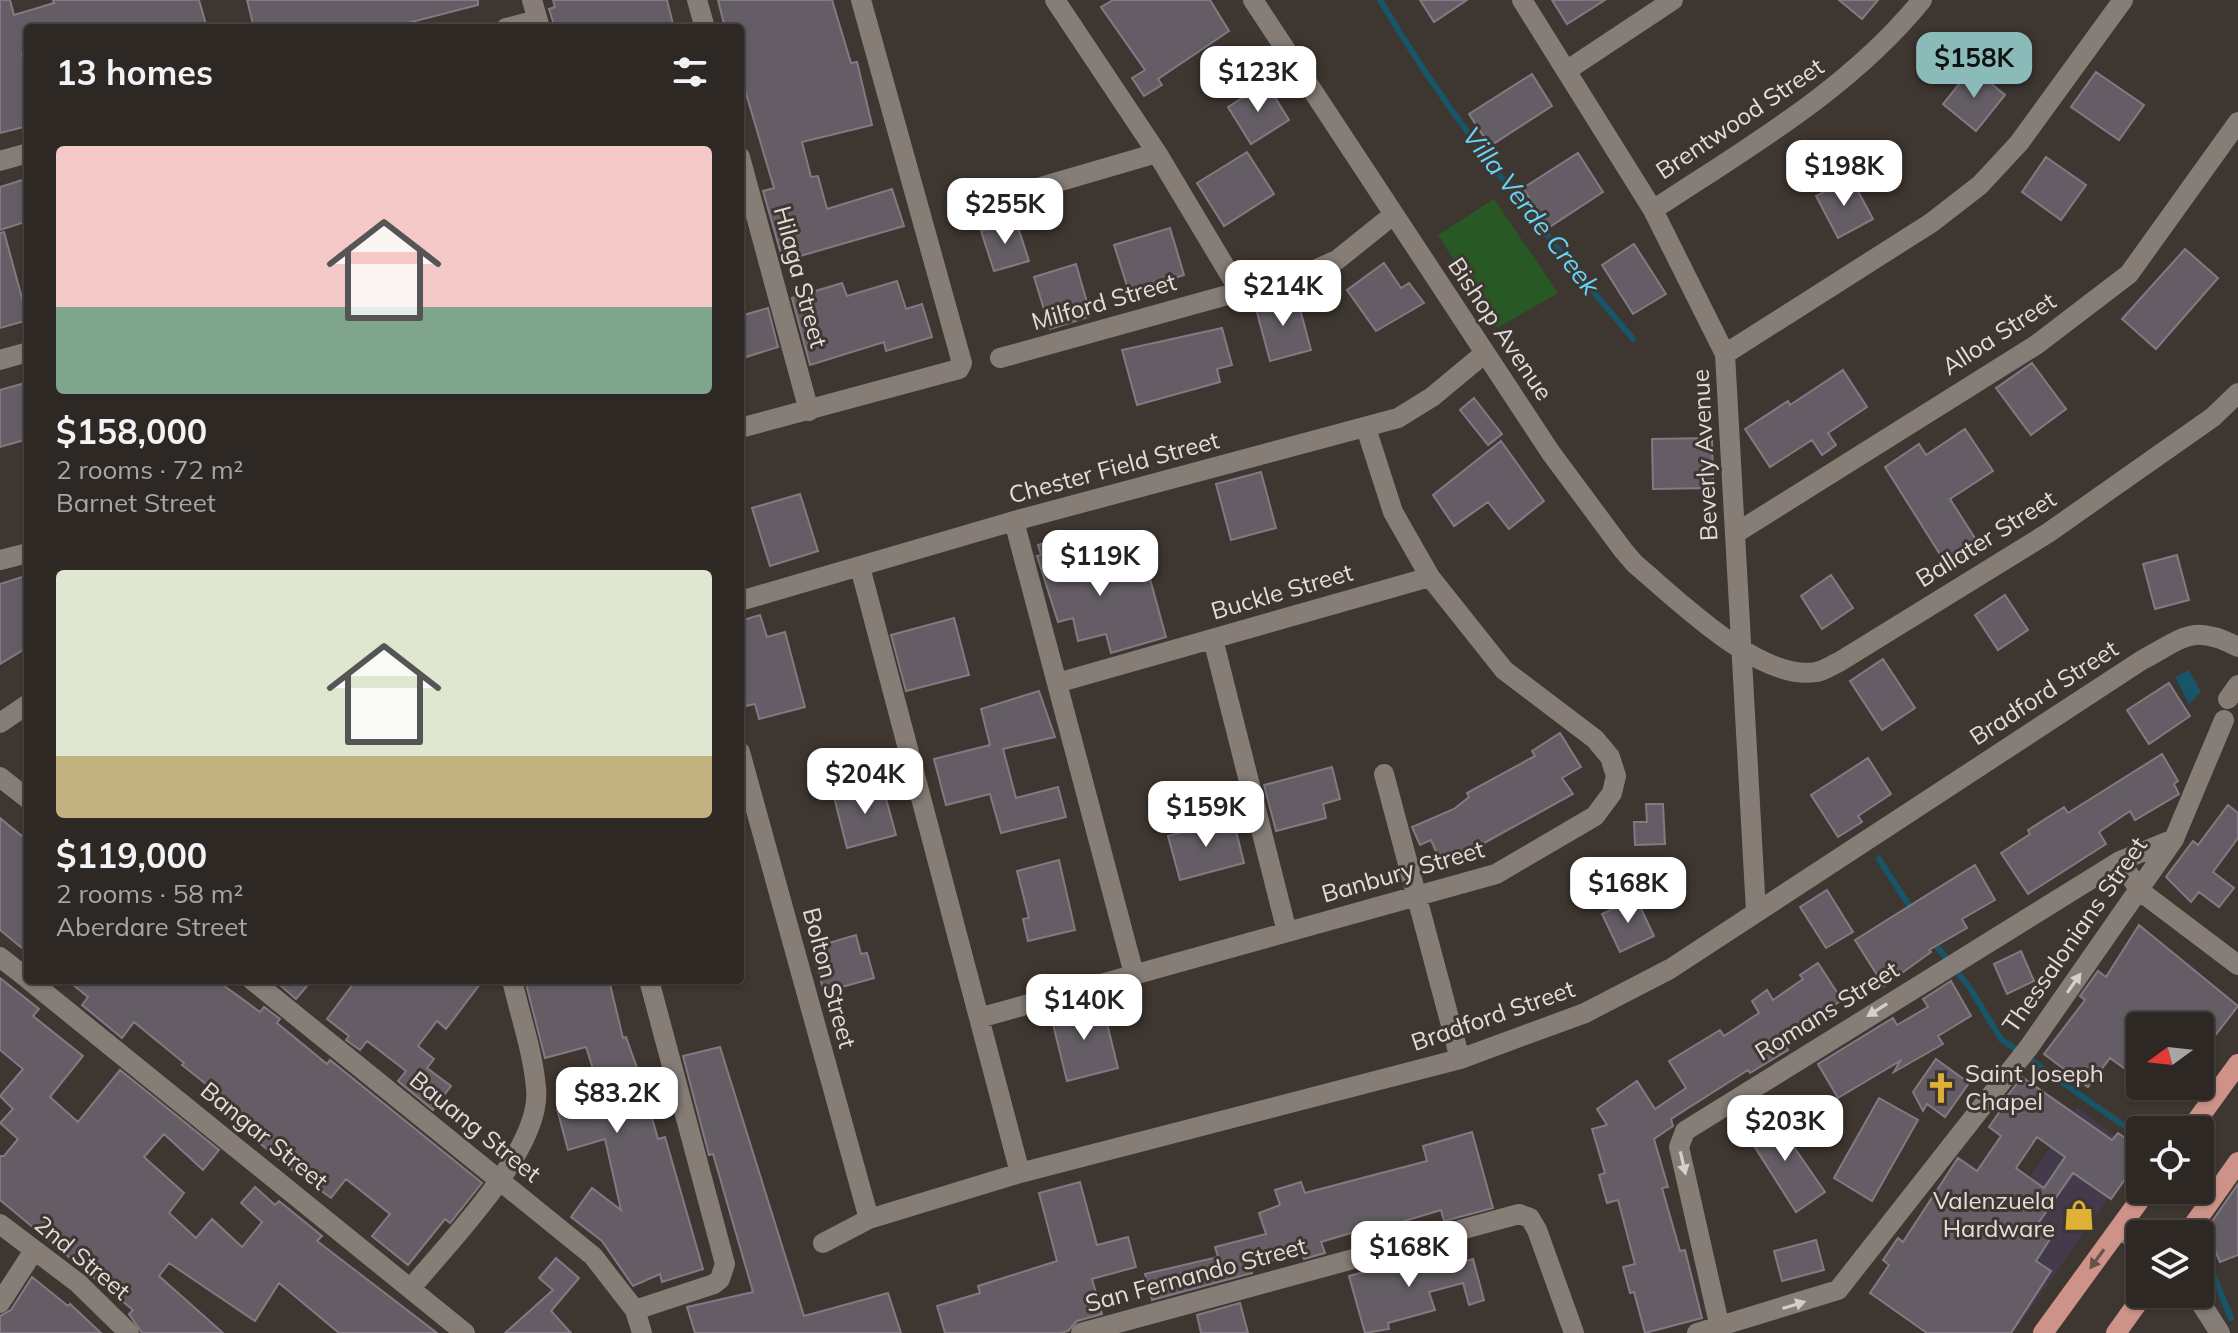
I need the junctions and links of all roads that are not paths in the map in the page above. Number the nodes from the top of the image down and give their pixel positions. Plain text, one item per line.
1 (697, 0) edge
2 (861, 0) edge
3 (1055, 0) edge
4 (1253, 0) edge
5 (1522, 0) edge
6 (1673, 0) edge
7 (1922, 0) edge
8 (2123, 0) edge
9 (536, 16) edge
10 (516, 24) edge
11 (704, 24) edge
12 (1566, 71) junction
13 (2238, 122) edge
14 (1157, 153) junction
15 (24, 154) edge
16 (0, 161) edge
17 (744, 172) edge
18 (1653, 210) junction
19 (958, 211) dead end
20 (1393, 215) junction
21 (1239, 290) junction
22 (24, 353) edge
23 (1485, 353) junction
24 (1725, 354) junction
25 (1000, 358) dead end
26 (0, 360) edge
27 (2238, 393) edge
28 (809, 411) junction
29 (744, 427) edge
30 (1366, 428) junction
31 (1014, 521) junction
32 (1736, 533) junction
33 (24, 554) edge
34 (0, 560) edge
35 (860, 567) junction
36 (1430, 577) junction
37 (744, 600) edge
38 (1213, 639) junction
39 (2238, 647) edge
40 (1743, 653) junction
41 (1057, 683) junction
42 (24, 707) edge
43 (2224, 720) dead end
44 (0, 723) edge
45 (744, 766) edge
46 (1384, 774) dead end
47 (0, 777) edge
48 (24, 796) edge
49 (2174, 839) junction
50 (2120, 861) junction
51 (2140, 891) junction
52 (1417, 896) junction
53 (1756, 912) junction
54 (1287, 932) junction
55 (0, 957) edge
56 (2238, 965) edge
57 (1134, 974) junction
58 (24, 977) edge
59 (33, 984) edge
60 (257, 984) edge
61 (513, 984) edge
62 (650, 984) edge
63 (979, 1018) junction
64 (1460, 1059) junction
65 (2238, 1064) edge
66 (2231, 1088) edge
67 (2204, 1116) edge
68 (2238, 1162) edge
69 (1020, 1173) junction
70 (500, 1180) junction
71 (2137, 1204) edge
72 (869, 1219) junction
73 (2197, 1220) edge
74 (0, 1224) edge
75 (2119, 1229) junction
76 (2126, 1234) edge
77 (823, 1243) dead end
78 (33, 1252) junction
79 (411, 1288) junction
80 (0, 1303) edge
81 (2134, 1308) edge
82 (2204, 1308) edge
83 (635, 1310) junction
84 (1720, 1328) junction
85 (129, 1333) edge
86 (465, 1333) edge
87 (642, 1333) edge
88 (1081, 1333) edge
89 (1574, 1333) edge
90 (1697, 1333) edge
91 (2043, 1333) edge
92 (2116, 1333) edge
93 (2220, 1333) edge

1 - 11 street
2 - 28 street
3 - 14 street
4 - 20 street, Bishop Avenue
5 - 12 street, Beverly Avenue
6 - 12 street
7 - 18 street, Brentwood Street
8 - 24 street
9 - 10 street
12 - 18 street, Beverly Avenue
13 - 32 street, Alloa Street
14 - 19 street
14 - 21 street
15 - 16 street
17 - 28 street, Hilaga Street
18 - 24 street, Beverly Avenue
20 - 21 street, Milford Street
20 - 23 street, Bishop Avenue
21 - 25 street, Milford Street
22 - 26 street
23 - 30 street, Chester Field Street
23 - 40 street, Bishop Avenue
24 - 32 street, Beverly Avenue
27 - 40 street, Ballater Street
28 - 29 street
30 - 31 street, Chester Field Street
30 - 36 street, Banbury Street
31 - 35 street, Chester Field Street
31 - 41 street
32 - 40 street, Beverly Avenue
33 - 34 street
35 - 37 street, Chester Field Street
35 - 63 street
36 - 38 street, Buckle Street
36 - 52 street, Banbury Street
38 - 41 street, Buckle Street
38 - 54 street
39 - 53 street, Bradford Street
40 - 53 street, Beverly Avenue
41 - 57 street
42 - 44 street
43 - 49 street, Thessalonians Street
45 - 72 street, Bolton Street
46 - 52 street
47 - 48 street
49 - 50 street, Romans Street
49 - 51 street, Thessalonians Street
50 - 51 street
50 -> 84 street, Romans Street
51 - 56 street
84 -> 51 street, Thessalonians Street
52 - 54 street, Banbury Street
52 - 64 street
53 - 64 street, Bradford Street
54 - 57 street, Banbury Street
55 - 58 street, Bangar Street
57 - 63 street, Banbury Street
59 - 79 street, Bangar Street
60 - 70 street, Bauang Street
61 - 70 street
62 - 83 street
63 - 69 street
64 - 69 street, Bradford Street
65 - 66 main road
66 - 67 main road
68 - 73 main road
69 - 72 street, Bradford Street
70 - 79 street
70 - 83 street, Bauang Street
71 - 75 main road
72 - 77 street, Bradford Street
74 - 78 street, 2nd Street
75 - 76 street
75 -> 91 main road
78 - 80 street
78 - 85 street, 2nd Street
79 - 86 street, Bangar Street
81 - 92 main road
82 - 93 street
83 - 87 street, Bauang Street
84 - 90 street, Thessalonians Street
88 - 89 street, San Fernando Street

